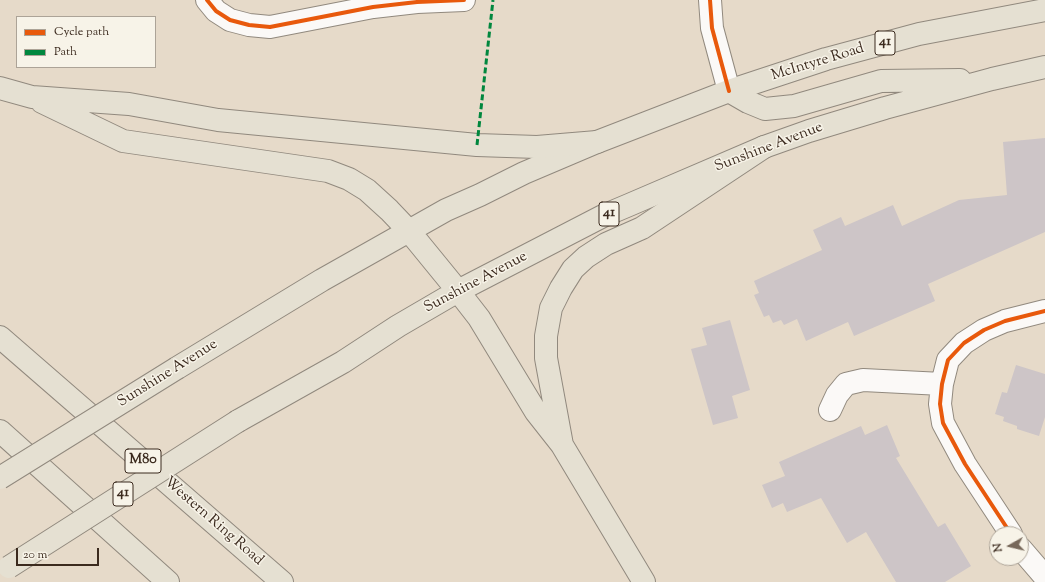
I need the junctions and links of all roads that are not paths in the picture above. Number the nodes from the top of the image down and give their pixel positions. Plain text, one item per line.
1 (464, 0) edge
2 (710, 0) edge
3 (1044, 0) edge
4 (212, 5) edge
5 (1045, 6) edge
6 (1045, 10) edge
7 (1045, 67) edge
8 (992, 79) junction
9 (0, 88) edge
10 (729, 91) junction
11 (32, 97) junction
12 (597, 142) junction
13 (764, 147) junction
14 (409, 231) junction
15 (458, 291) junction
16 (1045, 311) edge
17 (0, 337) edge
18 (942, 384) junction
19 (830, 410) dead end
20 (0, 431) edge
21 (562, 445) junction
22 (0, 478) edge
23 (1006, 526) edge
24 (1029, 558) edge
25 (4, 570) edge
26 (1045, 577) edge
27 (168, 582) edge
28 (282, 582) edge
29 (644, 582) edge

1 - 4 street
2 - 10 street
3 - 5 street
6 - 10 main road, McIntyre Road / 41
7 - 8 main road, 41
8 - 10 main road
8 - 13 main road, Sunshine Avenue / 41
9 - 11 main road
10 - 12 main road, Sunshine Avenue / 41
11 - 12 main road
11 - 14 main road
12 - 14 main road, Sunshine Avenue / 41
13 - 15 main road, Sunshine Avenue / 41
13 - 21 main road
14 - 15 main road
14 - 22 main road, Sunshine Avenue / 41, bridge
15 - 21 main road
15 - 25 main road, Sunshine Avenue / 41, bridge
16 - 18 street
17 - 28 main road, Western Ring Road / M80
18 - 19 street
18 - 23 street
20 - 27 main road
21 - 29 main road
24 - 26 street

